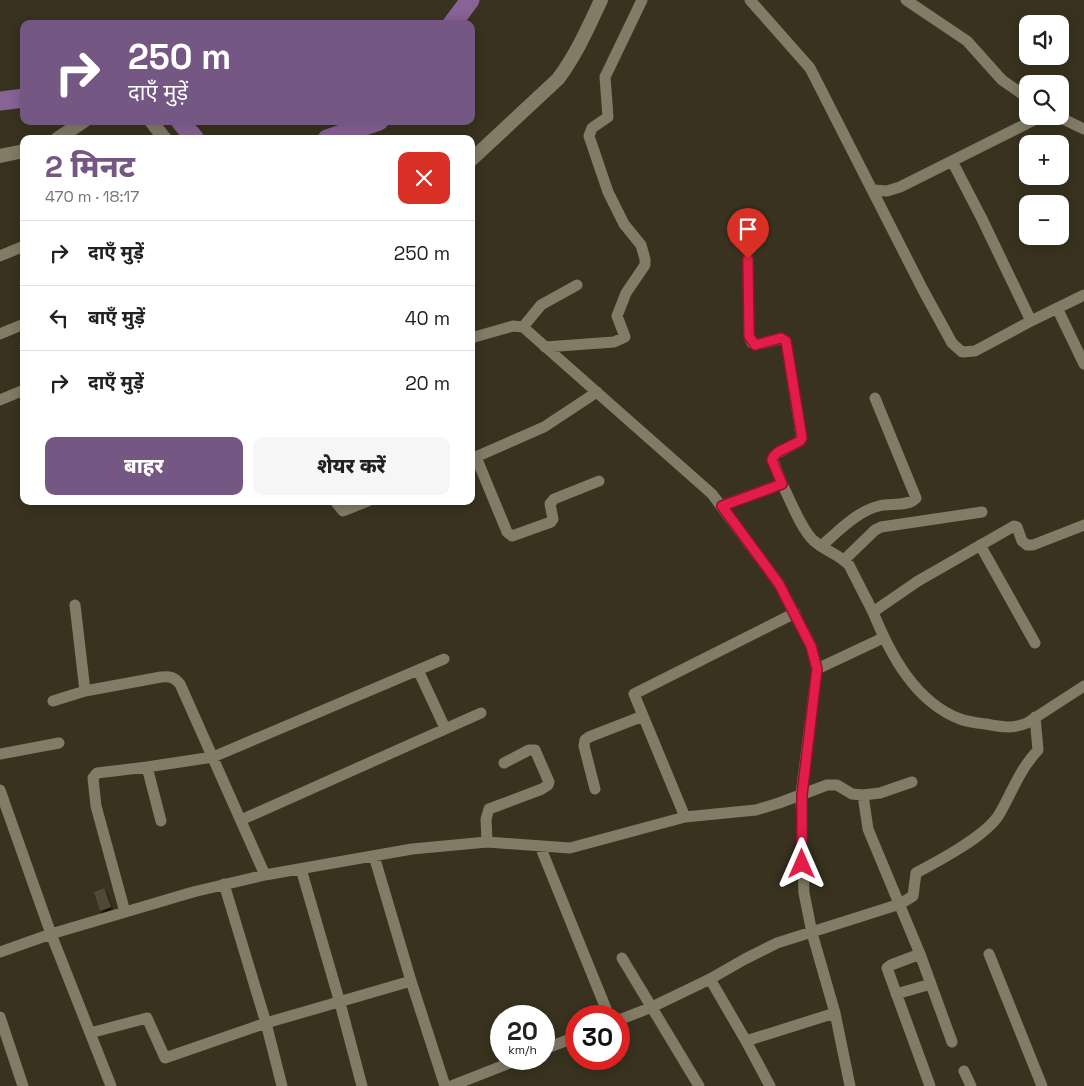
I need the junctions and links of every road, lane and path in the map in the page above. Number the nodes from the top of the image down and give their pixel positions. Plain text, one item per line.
1 (600, 0) edge
2 (642, 0) edge
3 (750, 0) edge
4 (906, 0) edge
5 (1019, 92) edge
6 (1069, 122) edge
7 (78, 125) edge
8 (154, 125) edge
9 (1024, 125) edge
10 (1084, 130) edge
11 (63, 135) edge
12 (163, 135) edge
13 (20, 152) edge
14 (0, 156) edge
15 (475, 156) edge
16 (952, 161) junction
17 (874, 190) junction
18 (20, 248) edge
19 (0, 256) edge
20 (748, 259) dead end
21 (577, 285) dead end
22 (1084, 295) edge
23 (1056, 308) junction
24 (1031, 321) junction
25 (20, 326) edge
26 (523, 327) junction
27 (0, 334) edge
28 (475, 337) edge
29 (545, 347) junction
30 (1084, 364) edge
31 (20, 392) edge
32 (597, 392) junction
33 (875, 398) dead end
34 (0, 400) edge
35 (475, 458) edge
36 (475, 460) edge
37 (599, 481) dead end
38 (782, 484) junction
39 (338, 505) edge
40 (359, 505) edge
41 (722, 506) junction
42 (982, 512) dead end
43 (1084, 525) edge
44 (980, 545) junction
45 (822, 546) junction
46 (844, 560) junction
47 (75, 605) dead end
48 (873, 612) junction
49 (795, 613) junction
50 (883, 638) junction
51 (1035, 643) dead end
52 (444, 659) dead end
53 (817, 669) junction
54 (418, 670) junction
55 (1084, 686) edge
56 (86, 691) junction
57 (53, 701) dead end
58 (481, 713) dead end
59 (643, 716) junction
60 (1035, 717) junction
61 (445, 728) junction
62 (59, 743) dead end
63 (0, 754) edge
64 (213, 757) junction
65 (504, 763) dead end
66 (147, 767) junction
67 (912, 782) dead end
68 (595, 789) dead end
69 (0, 790) edge
70 (802, 795) junction
71 (863, 795) junction
72 (2, 807) edge
73 (684, 817) junction
74 (161, 820) dead end
75 (241, 820) junction
76 (487, 842) junction
77 (540, 846) junction
78 (374, 856) junction
79 (301, 869) junction
80 (265, 875) junction
81 (224, 884) junction
82 (900, 904) junction
83 (125, 912) junction
84 (812, 933) junction
85 (51, 934) junction
86 (0, 952) edge
87 (920, 954) junction
88 (989, 954) dead end
89 (622, 958) dead end
90 (710, 979) junction
91 (411, 981) junction
92 (931, 984) junction
93 (896, 994) junction
94 (340, 1003) junction
95 (605, 1005) edge
96 (652, 1007) junction
97 (835, 1013) junction
98 (630, 1016) edge
99 (0, 1017) edge
100 (266, 1023) junction
101 (90, 1034) junction
102 (746, 1041) junction
103 (952, 1042) dead end
104 (491, 1070) edge
105 (964, 1071) dead end
106 (23, 1086) edge
107 (111, 1086) edge
108 (282, 1086) edge
109 (362, 1086) edge
110 (445, 1086) edge
111 (450, 1086) edge
112 (699, 1086) edge
113 (770, 1086) edge
114 (850, 1086) edge
115 (930, 1086) edge
116 (971, 1086) edge
117 (1042, 1086) edge

1 - 15 street
2 - 29 street
3 - 17 street
4 - 5 street
6 - 10 street
7 - 11 street
8 - 12 street
9 - 16 street
13 - 14 street
16 - 17 street
16 - 24 street
17 - 24 street
18 - 19 street
20 - 38 street
21 - 26 street
22 - 23 street
23 - 24 street
23 - 30 street
25 - 27 street
26 - 28 street
26 - 29 street
29 - 32 street
31 - 34 street
32 - 35 street
32 - 41 street
33 - 45 street
36 - 37 street
38 - 41 street
38 - 45 street
39 - 40 street
41 - 49 street
42 - 46 street
43 - 44 street
44 - 48 street
44 - 51 street
45 - 46 street
46 - 48 street
47 - 56 street
48 - 50 street
49 - 53 street
49 - 59 street
50 - 53 street
50 - 60 street
52 - 54 street
53 - 70 street
54 - 61 street
54 - 64 street
55 - 60 street
56 - 57 street
56 - 64 street
58 - 61 street
59 - 68 street
59 - 73 street
60 - 82 street
61 - 75 street
62 - 63 street
64 - 66 street
64 - 75 street
65 - 76 street
66 - 74 street
66 - 83 street
67 - 71 street
69 - 72 street
70 - 71 street
70 - 73 street
70 - 84 street
71 - 82 street
72 - 85 street
73 - 77 street
75 - 80 street
76 - 77 street
76 - 78 street
77 - 95 street
78 - 79 street
78 - 91 street
79 - 80 street
79 - 94 street
80 - 81 street
81 - 83 street
81 - 100 street
82 - 84 street
82 - 87 street
83 - 85 street
84 - 90 street
84 - 97 street
85 - 86 street
85 - 101 street
87 - 92 street
87 - 93 street
88 - 117 street
89 - 96 street
90 - 96 street
90 - 102 street
91 - 94 street
91 - 110 street
92 - 93 street
92 - 103 street
93 - 115 street
94 - 100 street
94 - 109 street
96 - 98 street
96 - 112 street
97 - 102 street
97 - 114 street
99 - 106 street
100 - 101 street
100 - 108 street
101 - 107 street
102 - 113 street
104 - 111 street
105 - 116 street

